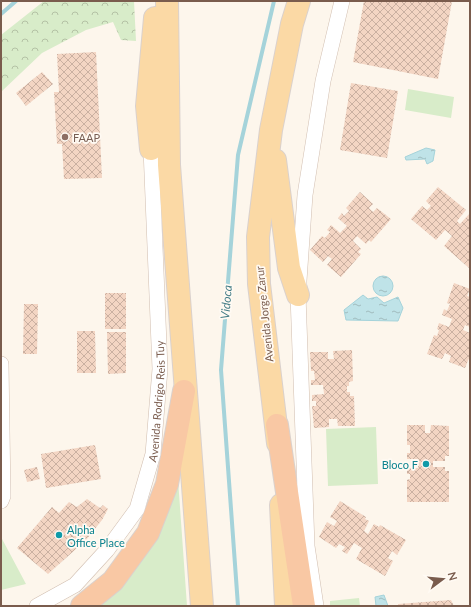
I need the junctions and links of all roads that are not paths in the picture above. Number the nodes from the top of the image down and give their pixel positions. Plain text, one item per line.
1 (157, 1) edge
2 (167, 1) edge
3 (299, 1) edge
4 (342, 1) edge
5 (271, 130) junction
6 (150, 149) joint
7 (298, 295) junction
8 (1, 364) edge
9 (184, 391) junction
10 (277, 426) junction
11 (1, 501) edge
12 (37, 606) edge
13 (82, 606) edge
14 (202, 606) edge
15 (286, 606) edge
16 (304, 606) edge
17 (316, 606) edge

1 - 6 main road
2 - 9 main road
3 - 5 main road, Avenida Jorge Zarur
4 - 7 street
5 - 7 main road
5 - 10 main road, Avenida Jorge Zarur
6 - 12 street, Avenida Rodrigo Reis Tuy
7 - 17 street
8 - 11 street
9 - 13 highway
9 - 14 main road
10 - 15 main road, Avenida Jorge Zarur
10 - 16 highway

